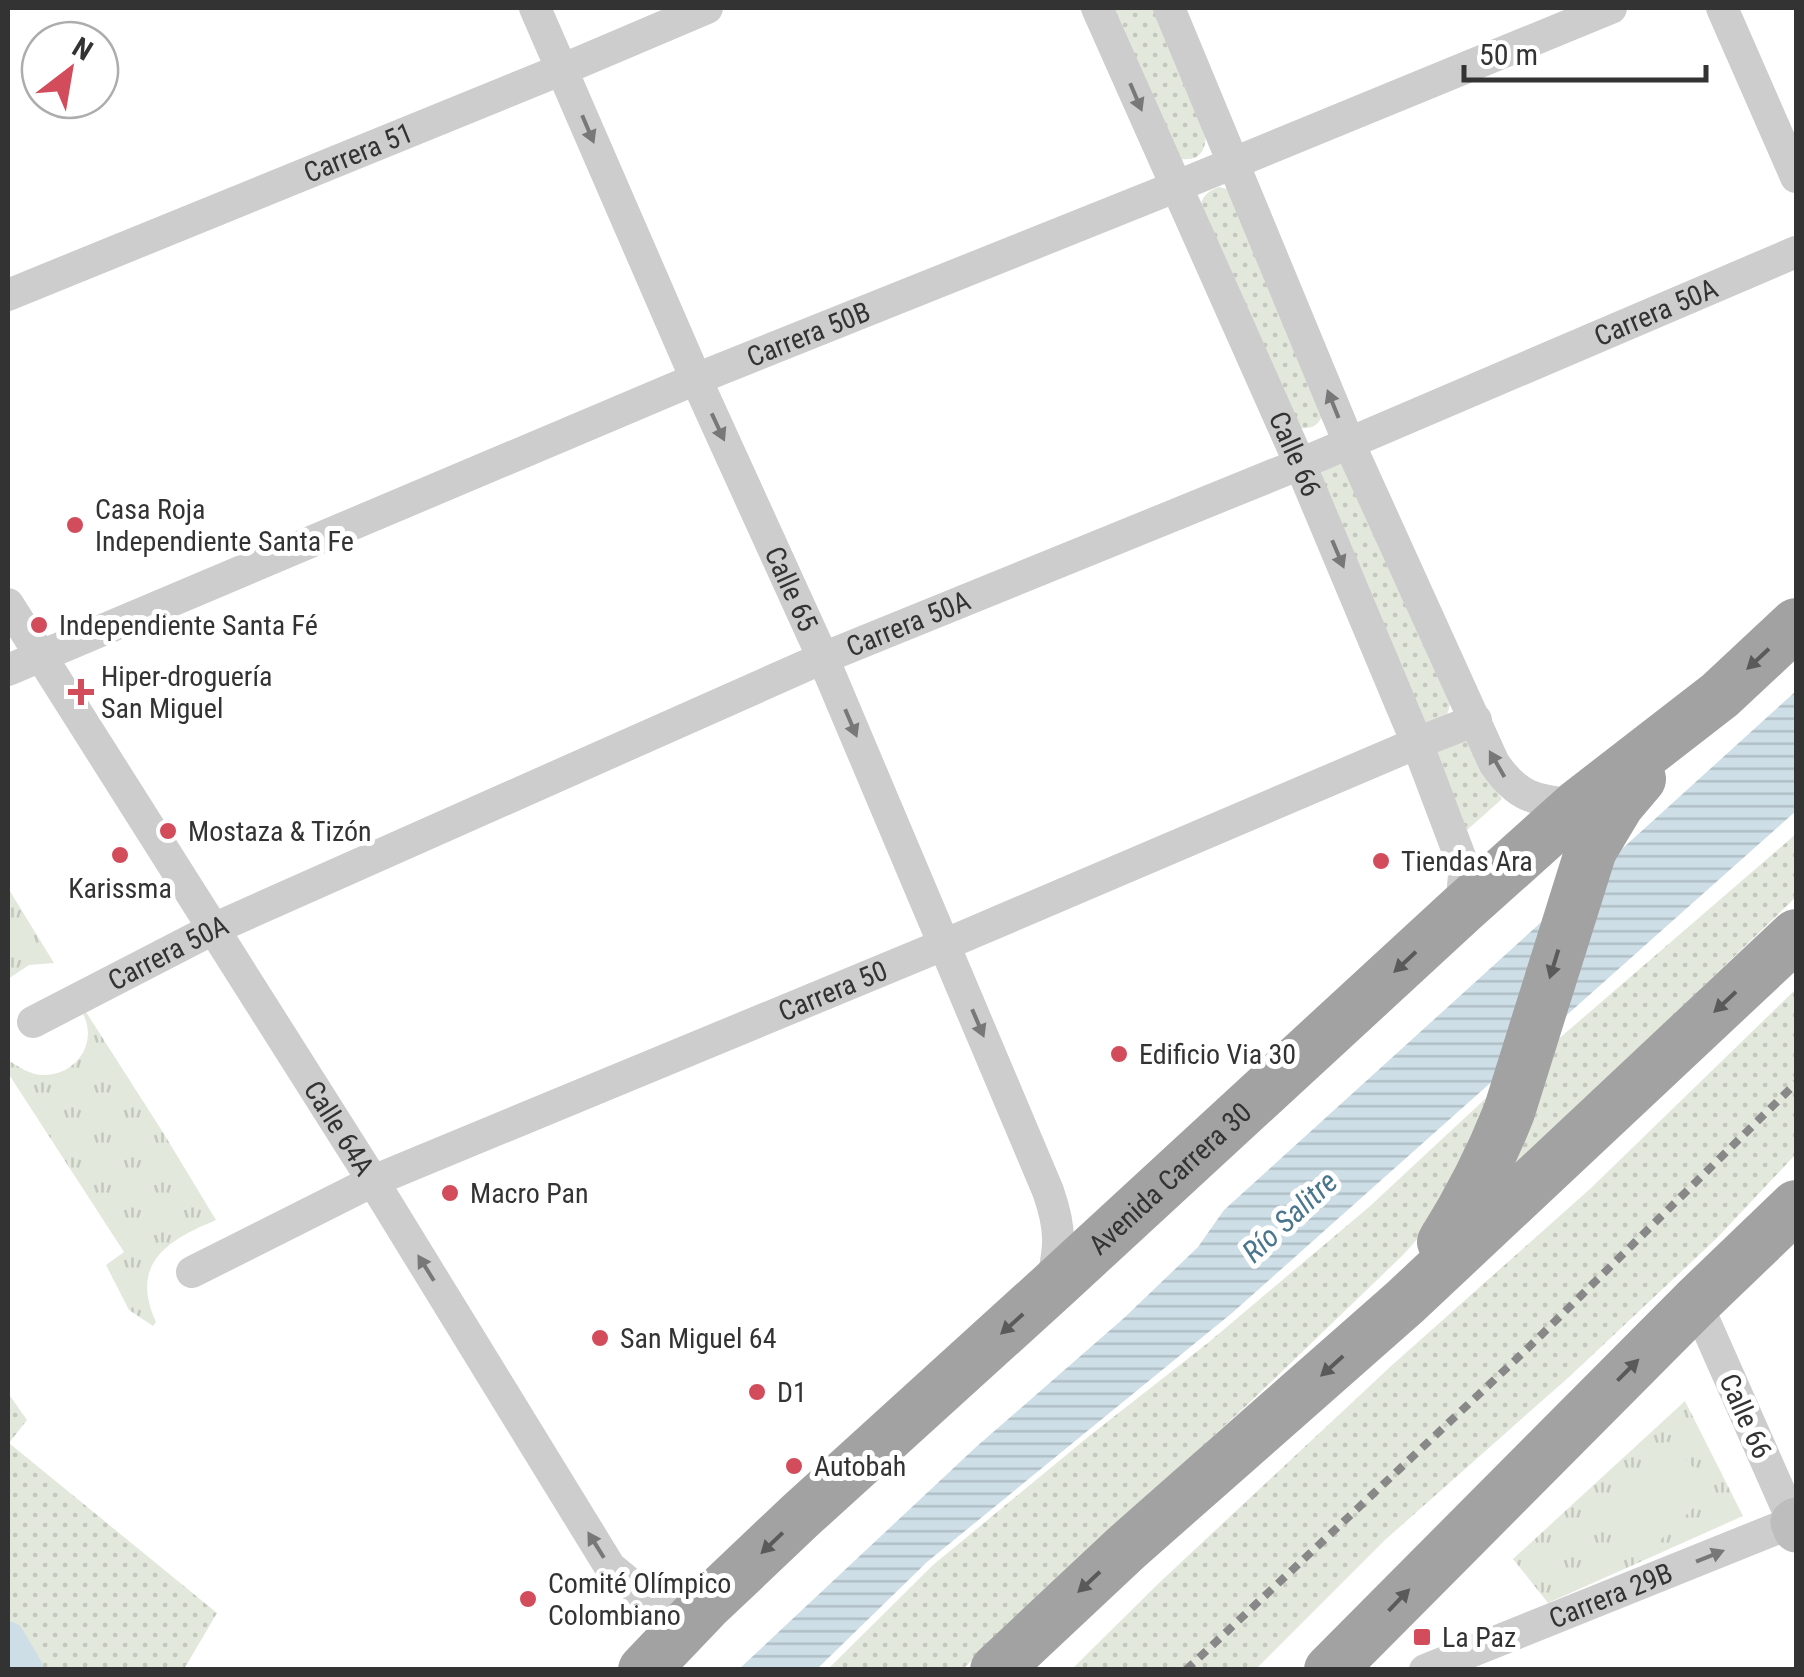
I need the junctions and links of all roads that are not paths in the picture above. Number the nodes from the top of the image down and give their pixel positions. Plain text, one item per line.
1 (535, 8) edge
2 (708, 8) edge
3 (1097, 8) edge
4 (1168, 8) edge
5 (1610, 8) edge
6 (1722, 8) edge
7 (562, 68) junction
8 (1234, 163) junction
9 (1796, 178) edge
10 (1175, 187) junction
11 (1796, 252) edge
12 (8, 295) edge
13 (696, 380) junction
14 (1349, 443) junction
15 (1300, 464) junction
16 (8, 604) edge
17 (1796, 624) edge
18 (40, 656) junction
19 (824, 658) junction
20 (8, 670) edge
21 (1720, 694) junction
22 (1476, 720) junction
23 (1418, 743) junction
24 (1578, 806) junction
25 (1461, 910) junction
26 (213, 929) junction
27 (1796, 936) edge
28 (945, 944) junction
29 (33, 1022) dead end
30 (373, 1181) junction
31 (1796, 1206) edge
32 (192, 1272) dead end
33 (1051, 1288) junction
34 (1405, 1302) junction
35 (1696, 1302) junction
36 (1795, 1524) edge
37 (705, 1606) junction
38 (644, 1670) edge
39 (996, 1670) edge
40 (1330, 1670) edge
41 (1424, 1670) edge

1 - 7 street, Calle 65
2 - 7 street, Carrera 51
3 -> 10 street, Calle 66
4 - 8 street, Calle 66
5 - 8 street, Carrera 50B
6 - 9 street
7 - 12 street, Carrera 51
7 -> 13 street, Calle 65
8 - 10 street, Carrera 50B
14 -> 8 street, Calle 66
10 - 13 street, Carrera 50B
10 - 15 street, Calle 66
11 - 14 street, Carrera 50A
13 - 18 street, Carrera 50B
13 -> 19 street, Calle 65
14 - 15 street, Carrera 50A
14 - 22 street, Calle 66
15 - 19 street, Carrera 50A
15 -> 23 street, Calle 66
16 - 18 street, Calle 64A
17 -> 21 highway, Avenida Carrera 30
18 - 20 street, Carrera 50B
18 - 26 street, Calle 64A
19 - 26 street, Carrera 50A
19 -> 28 street, Calle 65
21 - 24 highway, Avenida Carrera 30
21 -> 34 highway
22 - 23 street, Carrera 50
24 -> 22 street, Calle 66
23 - 25 street, Calle 66
23 - 28 street, Carrera 50
24 - 25 highway, Avenida Carrera 30
25 -> 33 highway, Avenida Carrera 30
26 - 29 street, Carrera 50A
26 - 30 street, Calle 64A
27 -> 34 highway
28 - 30 street, Carrera 50
28 -> 33 street, Calle 65
30 - 32 street, Carrera 50
37 -> 30 street, Calle 64A
31 - 35 highway
33 -> 37 highway, Avenida Carrera 30
34 -> 39 highway
35 - 36 street, Calle 66
40 -> 35 highway
41 -> 36 street, Carrera 29B
37 - 38 highway, Avenida Carrera 30

